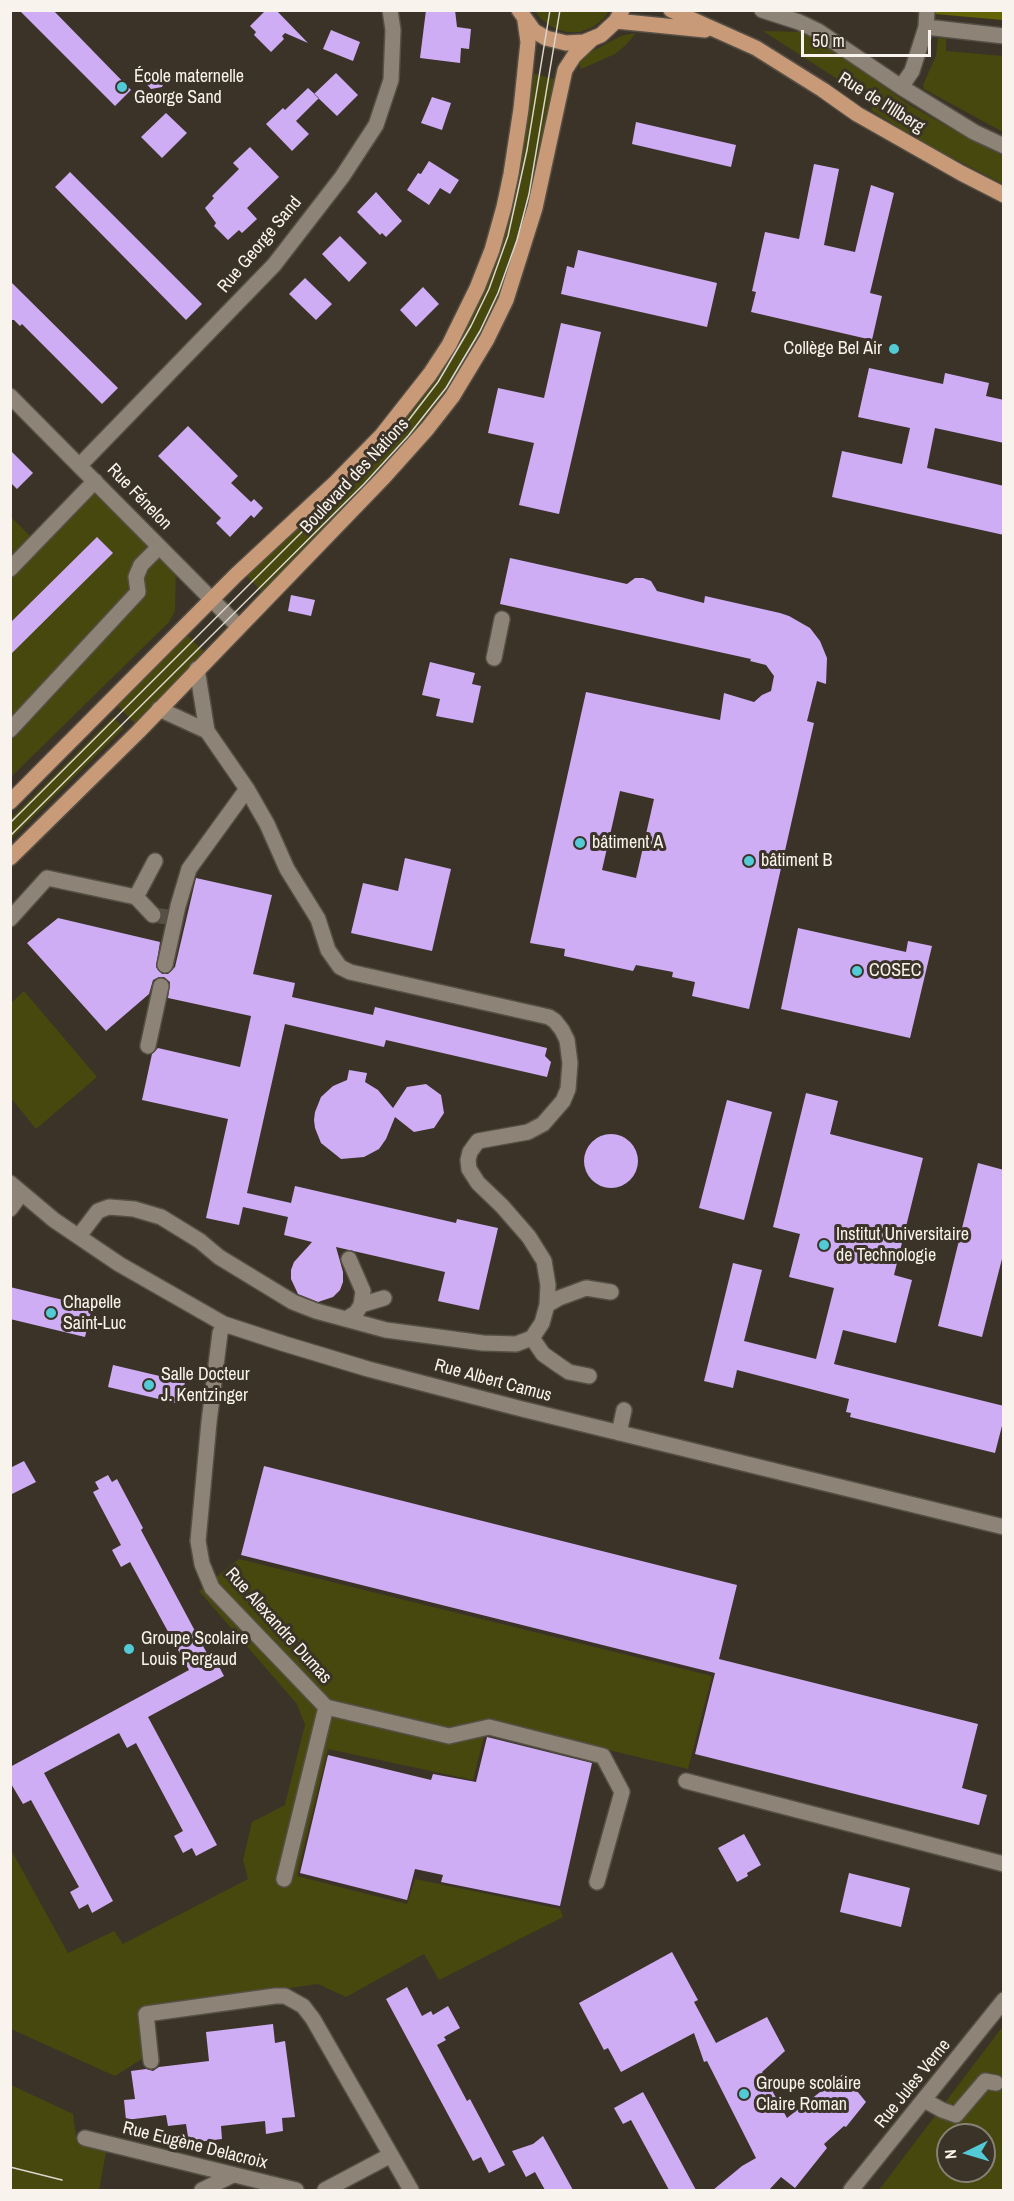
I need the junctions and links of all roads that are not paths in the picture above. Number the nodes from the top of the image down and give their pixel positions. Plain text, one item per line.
1 (390, 10) edge
2 (671, 10) edge
3 (762, 10) edge
4 (927, 10) edge
5 (522, 16) edge
6 (619, 16) edge
7 (926, 27) junction
8 (718, 32) junction
9 (1004, 36) edge
10 (592, 39) junction
11 (901, 87) junction
12 (1004, 146) edge
13 (998, 192) edge
14 (10, 396) edge
15 (80, 465) junction
16 (95, 481) junction
17 (159, 547) junction
18 (10, 569) edge
19 (212, 600) junction
20 (502, 619) dead end
21 (238, 626) junction
22 (494, 658) dead end
23 (197, 669) junction
24 (159, 709) junction
25 (10, 730) edge
26 (207, 731) junction
27 (247, 789) junction
28 (10, 802) edge
29 (10, 858) edge
30 (155, 861) dead end
31 (136, 897) junction
32 (153, 915) tunnel mouth
33 (10, 919) edge
34 (165, 965) dead end
35 (161, 986) dead end
36 (148, 1046) dead end
37 (16, 1188) edge
38 (10, 1209) edge
39 (79, 1236) junction
40 (349, 1259) dead end
41 (611, 1292) dead end
42 (384, 1298) dead end
43 (361, 1305) junction
44 (547, 1305) junction
45 (346, 1319) junction
46 (224, 1324) junction
47 (532, 1338) junction
48 (589, 1376) dead end
49 (624, 1410) dead end
50 (619, 1433) junction
51 (1004, 1527) edge
52 (326, 1707) junction
53 (686, 1781) dead end
54 (1004, 1864) edge
55 (284, 1878) dead end
56 (597, 1882) dead end
57 (1004, 2000) edge
58 (151, 2061) dead end
59 (996, 2083) dead end
60 (924, 2100) junction
61 (85, 2138) dead end
62 (391, 2155) junction
63 (233, 2175) junction
64 (202, 2190) edge
65 (296, 2190) edge
66 (325, 2190) edge
67 (411, 2190) edge
68 (851, 2190) edge

1 - 15 street, Rue George Sand
2 - 8 main road, Rue de l'Illberg
3 - 11 street
4 - 7 street
5 - 10 main road
5 - 19 main road, Boulevard des Nations
6 - 8 main road, Rue de l'Illberg
6 - 10 main road, Boulevard des Nations
7 - 9 street
7 - 11 street
8 - 13 main road, Rue de l'Illberg
10 - 21 main road, Boulevard des Nations
11 - 12 street
14 - 15 street, Rue Fénelon
15 - 16 street, Rue Fénelon
16 - 17 street, Rue Fénelon
16 - 18 street
17 - 19 street, Rue Fénelon
17 - 25 street
19 - 21 street, Rue Fénelon
19 - 28 main road, Boulevard des Nations
20 - 22 street
21 - 23 main road, Boulevard des Nations
23 - 24 main road, Boulevard des Nations
23 - 26 street
24 - 26 street
24 - 29 main road, Boulevard des Nations
26 - 27 street
27 - 34 street
27 - 44 street
30 - 31 street
31 - 32 street
31 - 33 street
35 - 36 street
37 - 38 street
37 - 39 street, Rue Albert Camus
39 - 45 street
39 - 46 street, Rue Albert Camus
40 - 43 street
41 - 44 street
42 - 43 street
43 - 45 street
44 - 47 street
45 - 47 street
46 - 50 street, Rue Albert Camus
46 - 52 street, Rue Alexandre Dumas
47 - 48 street
49 - 50 street
50 - 51 street, Rue Albert Camus
52 - 55 street, Rue Alexandre Dumas
52 - 56 street
53 - 54 street
57 - 60 street, Rue Jules Verne
58 - 62 street
59 - 60 street
60 - 68 street, Rue Jules Verne
61 - 63 street, Rue Eugène Delacroix
62 - 66 street
62 - 67 street
63 - 64 street
63 - 65 street, Rue Eugène Delacroix

